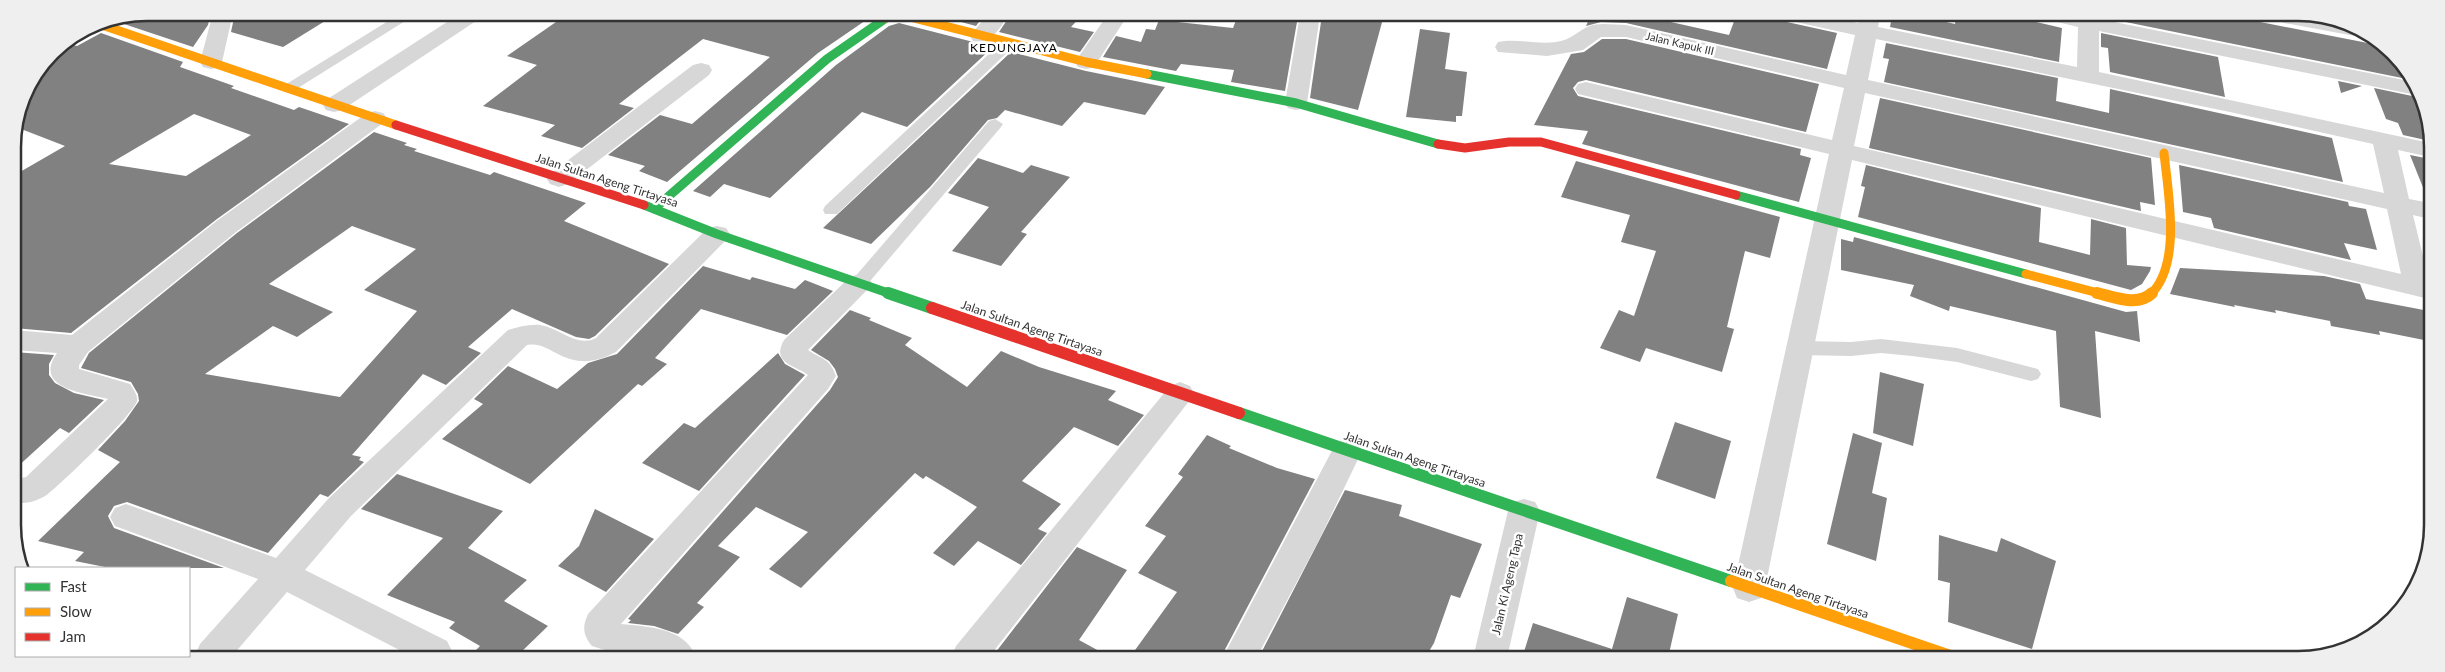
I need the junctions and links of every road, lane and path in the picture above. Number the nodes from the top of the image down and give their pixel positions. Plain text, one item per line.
1 (1309, 21) edge
2 (1843, 21) edge
3 (2089, 21) edge
4 (2094, 21) edge
5 (221, 22) edge
6 (396, 22) edge
7 (461, 22) edge
8 (879, 22) edge
9 (927, 22) edge
10 (993, 22) edge
11 (1113, 22) edge
12 (1869, 24) edge
13 (110, 28) edge
14 (981, 36) junction
15 (1009, 43) junction
16 (1506, 47) dead end
17 (211, 62) junction
18 (1086, 62) junction
19 (701, 70) dead end
20 (2088, 76) junction
21 (1856, 84) junction
22 (288, 88) junction
23 (2409, 88) edge
24 (1586, 89) dead end
25 (1296, 103) junction
26 (334, 105) junction
27 (375, 118) junction
28 (995, 124) dead end
29 (2384, 140) junction
30 (1842, 148) junction
31 (2424, 149) edge
32 (2164, 153) junction
33 (559, 179) junction
34 (2397, 204) junction
35 (655, 208) junction
36 (831, 210) dead end
37 (2424, 210) edge
38 (1827, 222) junction
39 (2169, 229) junction
40 (717, 234) junction
41 (859, 283) junction
42 (2423, 288) edge
43 (21, 341) edge
44 (78, 345) junction
45 (1800, 348) junction
46 (2031, 374) dead end
47 (1180, 393) junction
48 (1347, 450) junction
49 (21, 492) edge
50 (1524, 511) junction
51 (126, 517) dead end
52 (282, 574) junction
53 (1749, 588) junction
54 (1244, 650) edge
55 (1492, 650) edge
56 (1936, 650) edge
57 (215, 651) edge
58 (435, 651) dead end
59 (675, 651) edge
60 (973, 651) edge

1 - 25 street
2 - 12 street
3 - 20 street
4 - 23 street
5 - 17 street
6 - 22 lane
7 - 26 street
8 - 35 main road
9 - 14 main road
10 - 14 street
11 - 18 street
12 - 20 street
12 - 21 street
13 - 17 main road, Jalan Sultan Ageng Tirtayasa
14 - 15 main road
15 - 18 main road
15 - 36 lane
16 - 21 street, Jalan Kapuk III
17 - 22 main road, Jalan Sultan Ageng Tirtayasa
18 - 25 main road
19 - 33 street
20 - 29 street
21 - 30 street
21 - 32 street, Jalan Kapuk III
22 - 26 main road, Jalan Sultan Ageng Tirtayasa
24 - 30 street
25 - 38 main road
26 - 27 main road, Jalan Sultan Ageng Tirtayasa
27 - 33 main road, Jalan Sultan Ageng Tirtayasa
27 - 44 street
28 - 41 lane
29 - 31 street
29 - 34 street
30 - 38 street
30 - 39 street
32 - 34 street, Jalan Kapuk III
32 - 39 main road
33 - 35 main road, Jalan Sultan Ageng Tirtayasa
34 - 37 street, Jalan Kapuk III
34 - 42 street
35 - 40 main road, Jalan Sultan Ageng Tirtayasa
38 - 39 main road
38 - 45 street
39 - 42 street
40 - 41 main road, Jalan Sultan Ageng Tirtayasa
40 - 52 street
41 - 47 main road, Jalan Sultan Ageng Tirtayasa
41 - 59 street
43 - 44 street
44 - 49 street
45 - 46 lane
45 - 53 street
47 - 48 main road, Jalan Sultan Ageng Tirtayasa
47 - 60 street
48 - 50 main road, Jalan Sultan Ageng Tirtayasa
48 - 54 street
50 - 53 main road, Jalan Sultan Ageng Tirtayasa
50 - 55 street, Jalan Ki Ageng Tapa
51 - 52 street
52 - 57 street
52 - 58 street
53 - 56 main road, Jalan Sultan Ageng Tirtayasa

